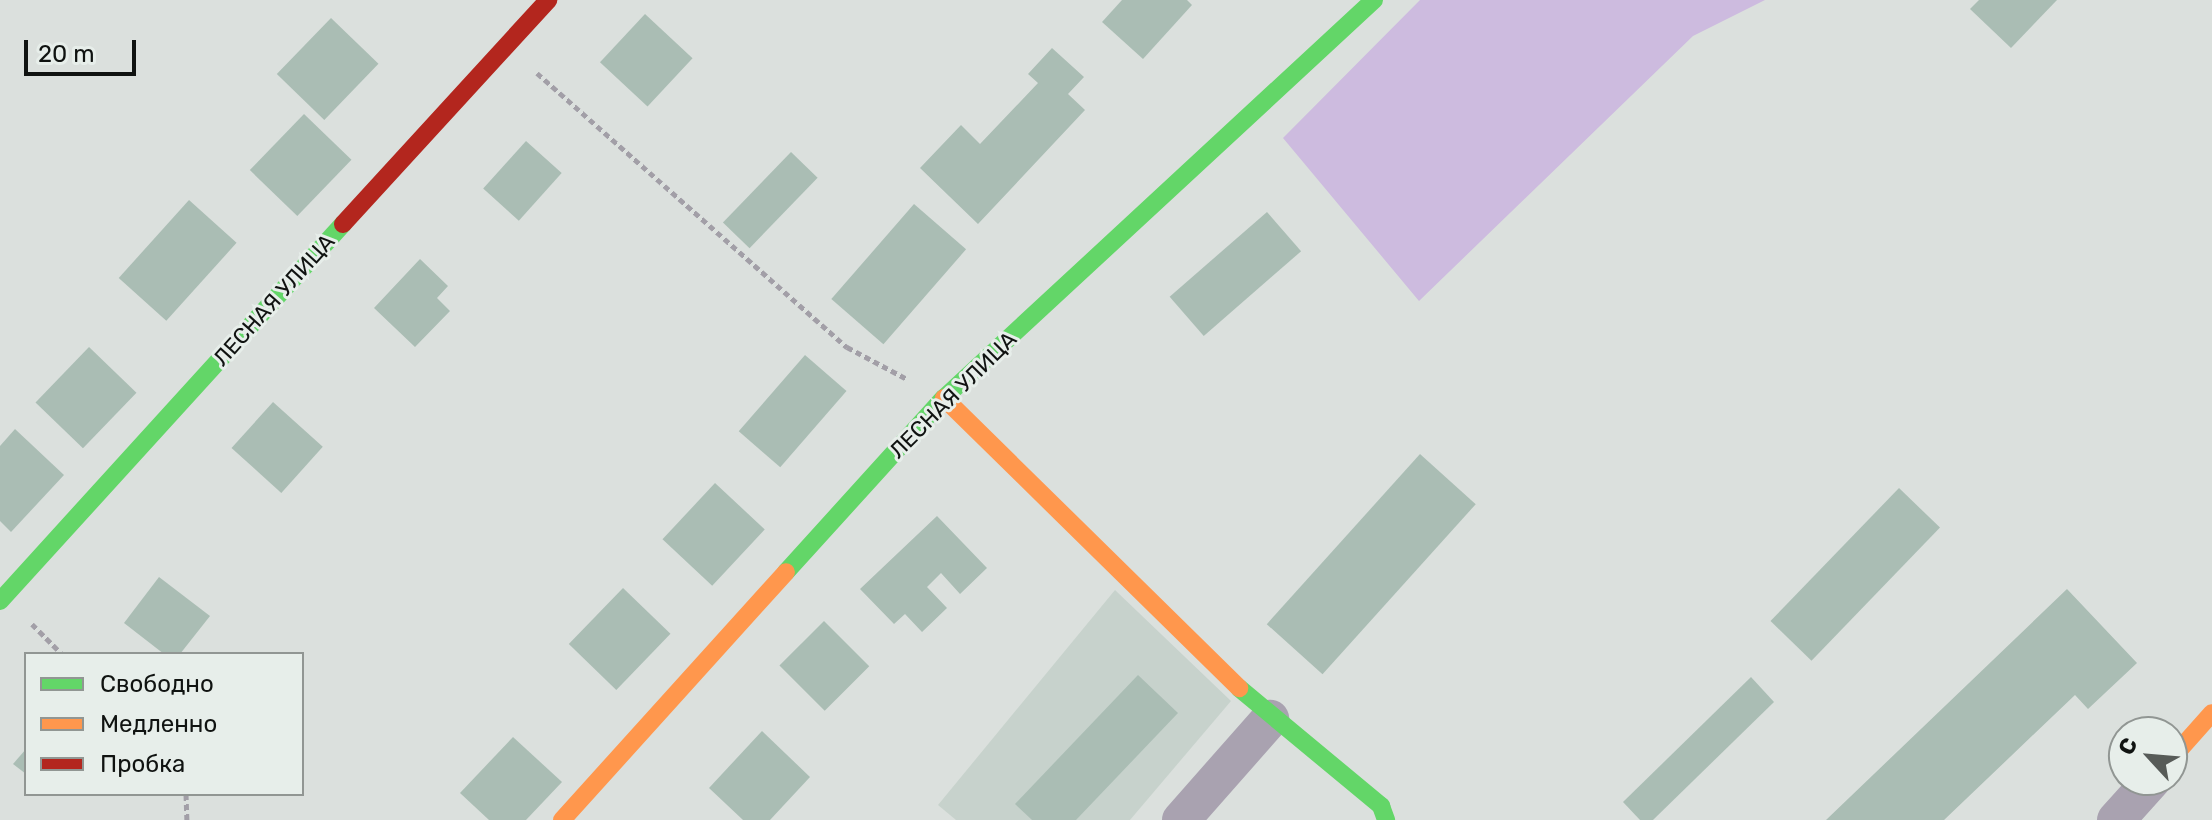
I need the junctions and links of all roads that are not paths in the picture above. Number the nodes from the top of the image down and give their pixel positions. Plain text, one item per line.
1 (548, 0) edge
2 (1374, 0) edge
3 (944, 398) junction
4 (0, 601) edge
5 (2212, 713) edge
6 (1270, 719) junction
7 (2188, 740) edge
8 (2138, 796) edge
9 (562, 820) edge
10 (1181, 820) edge
11 (1386, 820) edge
12 (2116, 820) edge

1 - 4 street, ЛЕСНАЯ УЛИЦА
2 - 3 street, ЛЕСНАЯ УЛИЦА
3 - 6 street
3 - 9 street, ЛЕСНАЯ УЛИЦА
5 - 7 street
6 - 10 street
6 - 11 street
8 - 12 street

